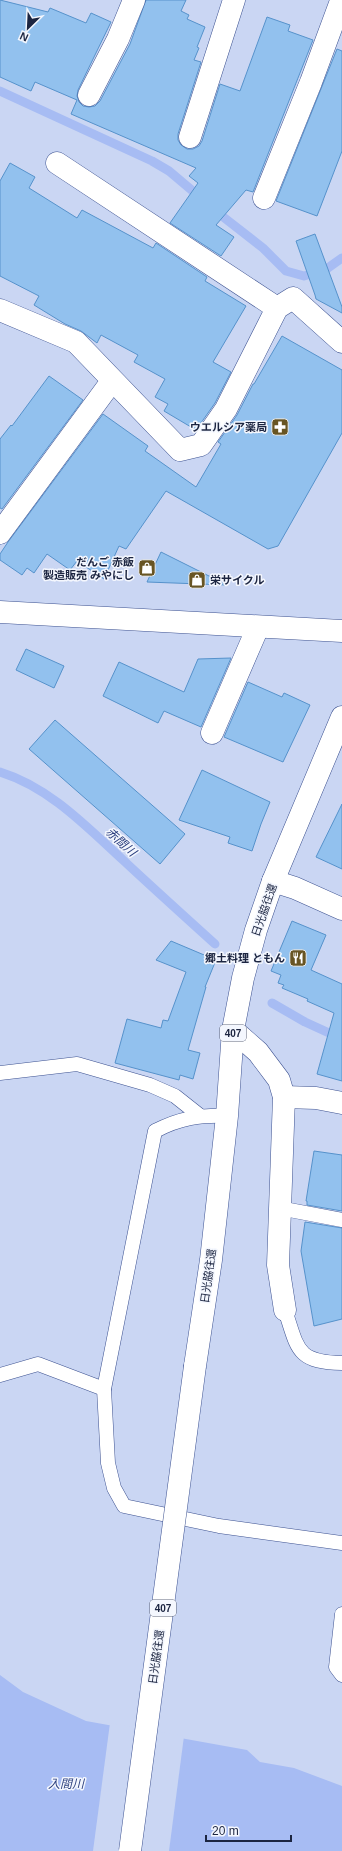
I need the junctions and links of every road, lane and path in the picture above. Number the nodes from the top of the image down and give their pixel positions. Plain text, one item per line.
1 (134, 0) edge
2 (234, 0) edge
3 (337, 1) edge
4 (89, 95) dead end
5 (190, 137) dead end
6 (57, 163) dead end
7 (264, 198) dead end
8 (277, 308) junction
9 (0, 310) edge
10 (342, 342) edge
11 (112, 381) junction
12 (0, 533) edge
13 (0, 612) edge
14 (258, 627) junction
15 (342, 631) edge
16 (342, 717) edge
17 (212, 733) dead end
18 (273, 881) junction
19 (342, 909) edge
20 (233, 1030) junction
21 (0, 1073) edge
22 (284, 1097) junction
23 (342, 1104) edge
24 (199, 1115) junction
25 (227, 1116) junction
26 (279, 1208) junction
27 (342, 1220) edge
28 (285, 1310) joint
29 (342, 1363) edge
30 (0, 1375) edge
31 (104, 1390) junction
32 (342, 1543) edge
33 (342, 1614) edge
34 (342, 1675) edge
35 (130, 1851) edge

1 - 4 main road
2 - 5 main road
3 - 7 main road
6 - 8 main road
8 - 10 main road
8 - 11 main road
9 - 11 main road
11 - 12 main road
13 - 14 main road
14 - 15 main road
14 - 17 main road
16 - 18 main road, 日光脇往還 / 407
18 - 19 main road
18 - 20 main road, 日光脇往還 / 407
20 - 22 main road
20 - 25 main road, 日光脇往還 / 407
21 - 24 lane
22 - 23 main road
22 - 26 main road
24 - 25 lane
24 - 31 lane
25 - 35 main road, 日光脇往還 / 407, bridge
26 - 27 lane
26 - 28 main road
28 - 29 lane
30 - 31 lane
31 - 32 lane
33 - 34 lane

